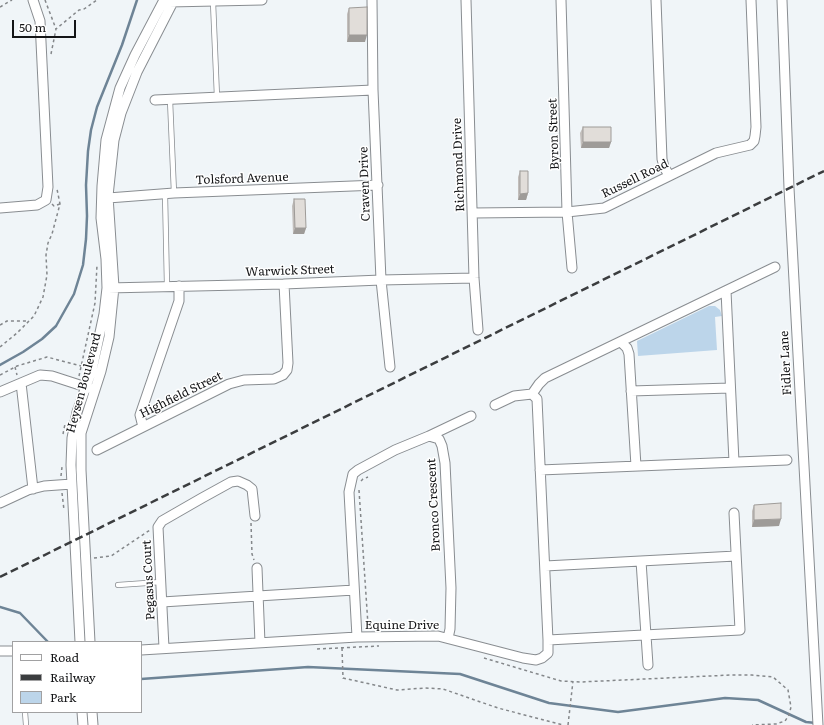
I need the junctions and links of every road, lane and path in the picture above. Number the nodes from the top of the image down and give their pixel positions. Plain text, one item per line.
1 (12, 0) edge
2 (33, 0) edge
3 (45, 0) edge
4 (262, 0) edge
5 (372, 0) edge
6 (466, 0) edge
7 (561, 0) edge
8 (656, 0) edge
9 (751, 0) edge
10 (782, 0) edge
11 (169, 1) edge
12 (213, 2) junction
13 (0, 7) edge
14 (56, 29) dead end
15 (373, 90) junction
16 (216, 96) junction
17 (155, 100) dead end
18 (170, 100) junction
19 (669, 175) junction
20 (378, 185) junction
21 (170, 194) junction
22 (108, 198) junction
23 (0, 208) edge
24 (567, 212) junction
25 (472, 213) junction
26 (97, 263) dead end
27 (775, 267) dead end
28 (572, 268) dead end
29 (474, 278) junction
30 (381, 280) junction
31 (284, 284) junction
32 (167, 286) junction
33 (179, 286) junction
34 (110, 288) junction
35 (726, 291) junction
36 (29, 321) dead end
37 (0, 325) edge
38 (478, 330) dead end
39 (621, 342) junction
40 (81, 366) junction
41 (390, 367) dead end
42 (0, 375) edge
43 (21, 383) junction
44 (77, 384) junction
45 (730, 388) junction
46 (91, 389) junction
47 (631, 391) junction
48 (0, 392) edge
49 (532, 394) junction
50 (495, 405) dead end
51 (471, 416) dead end
52 (66, 422) dead end
53 (143, 427) junction
54 (63, 436) dead end
55 (429, 436) junction
56 (97, 450) dead end
57 (787, 460) dead end
58 (734, 462) junction
59 (62, 465) dead end
60 (636, 466) junction
61 (540, 470) junction
62 (368, 477) dead end
63 (62, 484) junction
64 (72, 484) junction
65 (33, 488) junction
66 (0, 503) edge
67 (64, 512) dead end
68 (734, 512) dead end
69 (255, 516) joint
70 (158, 527) junction
71 (736, 556) junction
72 (92, 558) dead end
73 (641, 561) junction
74 (545, 566) junction
75 (257, 568) joint
76 (161, 582) junction
77 (118, 585) dead end
78 (354, 590) junction
79 (258, 596) junction
80 (162, 602) junction
81 (645, 634) junction
82 (357, 637) junction
83 (448, 638) junction
84 (548, 640) junction
85 (80, 641) edge
86 (90, 641) edge
87 (372, 642) junction
88 (260, 643) junction
89 (164, 648) junction
90 (342, 648) dead end
91 (142, 650) edge
92 (0, 651) edge
93 (12, 651) edge
94 (484, 658) dead end
95 (648, 665) dead end
96 (573, 681) junction
97 (25, 713) edge
98 (82, 713) edge
99 (92, 713) edge
100 (26, 725) edge
101 (83, 725) edge
102 (93, 725) edge
103 (563, 725) edge
104 (568, 725) edge
105 (752, 725) edge
106 (818, 725) edge

1 - 13 path
2 - 23 street
3 - 14 path
4 - 12 street
5 - 15 street, Craven Drive
6 - 25 street, Richmond Drive
7 - 24 street, Byron Street
8 - 19 street
9 - 19 street, Russell Road
10 - 106 street, Fidler Lane
11 - 12 street
11 - 22 street, Heysen Boulevard
11 - 34 street, Heysen Boulevard
12 - 16 lane
15 - 16 street
15 - 20 street, Craven Drive
16 - 18 street
17 - 18 street
18 - 21 lane
19 - 24 street, Russell Road
20 - 21 street, Tolsford Avenue
20 - 30 street, Craven Drive
21 - 22 street, Tolsford Avenue
21 - 32 lane
22 - 34 street, Heysen Boulevard
24 - 25 street, Russell Road
24 - 28 street, Byron Street
25 - 29 street, Richmond Drive
26 - 40 path
27 - 35 street
29 - 30 street, Warwick Street
29 - 38 street, Richmond Drive
30 - 31 street, Warwick Street
30 - 41 street, Craven Drive
31 - 33 street, Warwick Street
31 - 53 street, Highfield Street
32 - 33 street, Warwick Street
32 - 34 street, Warwick Street
33 - 53 street
34 - 46 street, Heysen Boulevard
35 - 39 street
35 - 45 street
36 - 37 path
39 - 47 street
39 - 49 street
40 - 42 path
40 - 44 path
43 - 44 street
43 - 48 street
43 - 65 street
44 - 46 street
45 - 47 street
45 - 58 street
46 - 64 street, Heysen Boulevard
46 - 86 street, Heysen Boulevard
47 - 60 street
49 - 50 street
49 - 61 street, Equine Drive
51 - 55 street
52 - 54 path
53 - 56 street, Highfield Street
55 - 78 street
55 - 83 street, Bronco Crescent
57 - 58 street
58 - 60 street
59 - 63 path
60 - 61 street
61 - 74 street, Equine Drive
62 - 87 path
63 - 64 street
63 - 65 street
63 - 67 path
64 - 85 street, Heysen Boulevard
65 - 66 street
68 - 71 street
69 - 70 street, Pegasus Court
69 - 75 path
70 - 72 path
70 - 76 street, Pegasus Court
71 - 73 street
71 - 81 street
73 - 74 street
73 - 81 street
74 - 84 street, Equine Drive
75 - 79 street
76 - 77 lane
76 - 80 street, Pegasus Court
78 - 79 street
78 - 82 street
79 - 80 street
79 - 88 street
80 - 89 street, Pegasus Court
81 - 84 street
81 - 95 street
82 - 87 street, Equine Drive
82 - 88 street, Equine Drive
83 - 84 street, Equine Drive
83 - 87 street, Equine Drive
88 - 89 street, Equine Drive
89 - 91 street, Equine Drive
90 - 103 path
92 - 93 street
94 - 96 path
96 - 104 path
96 - 105 path
97 - 100 lane
98 - 101 street
99 - 102 street

